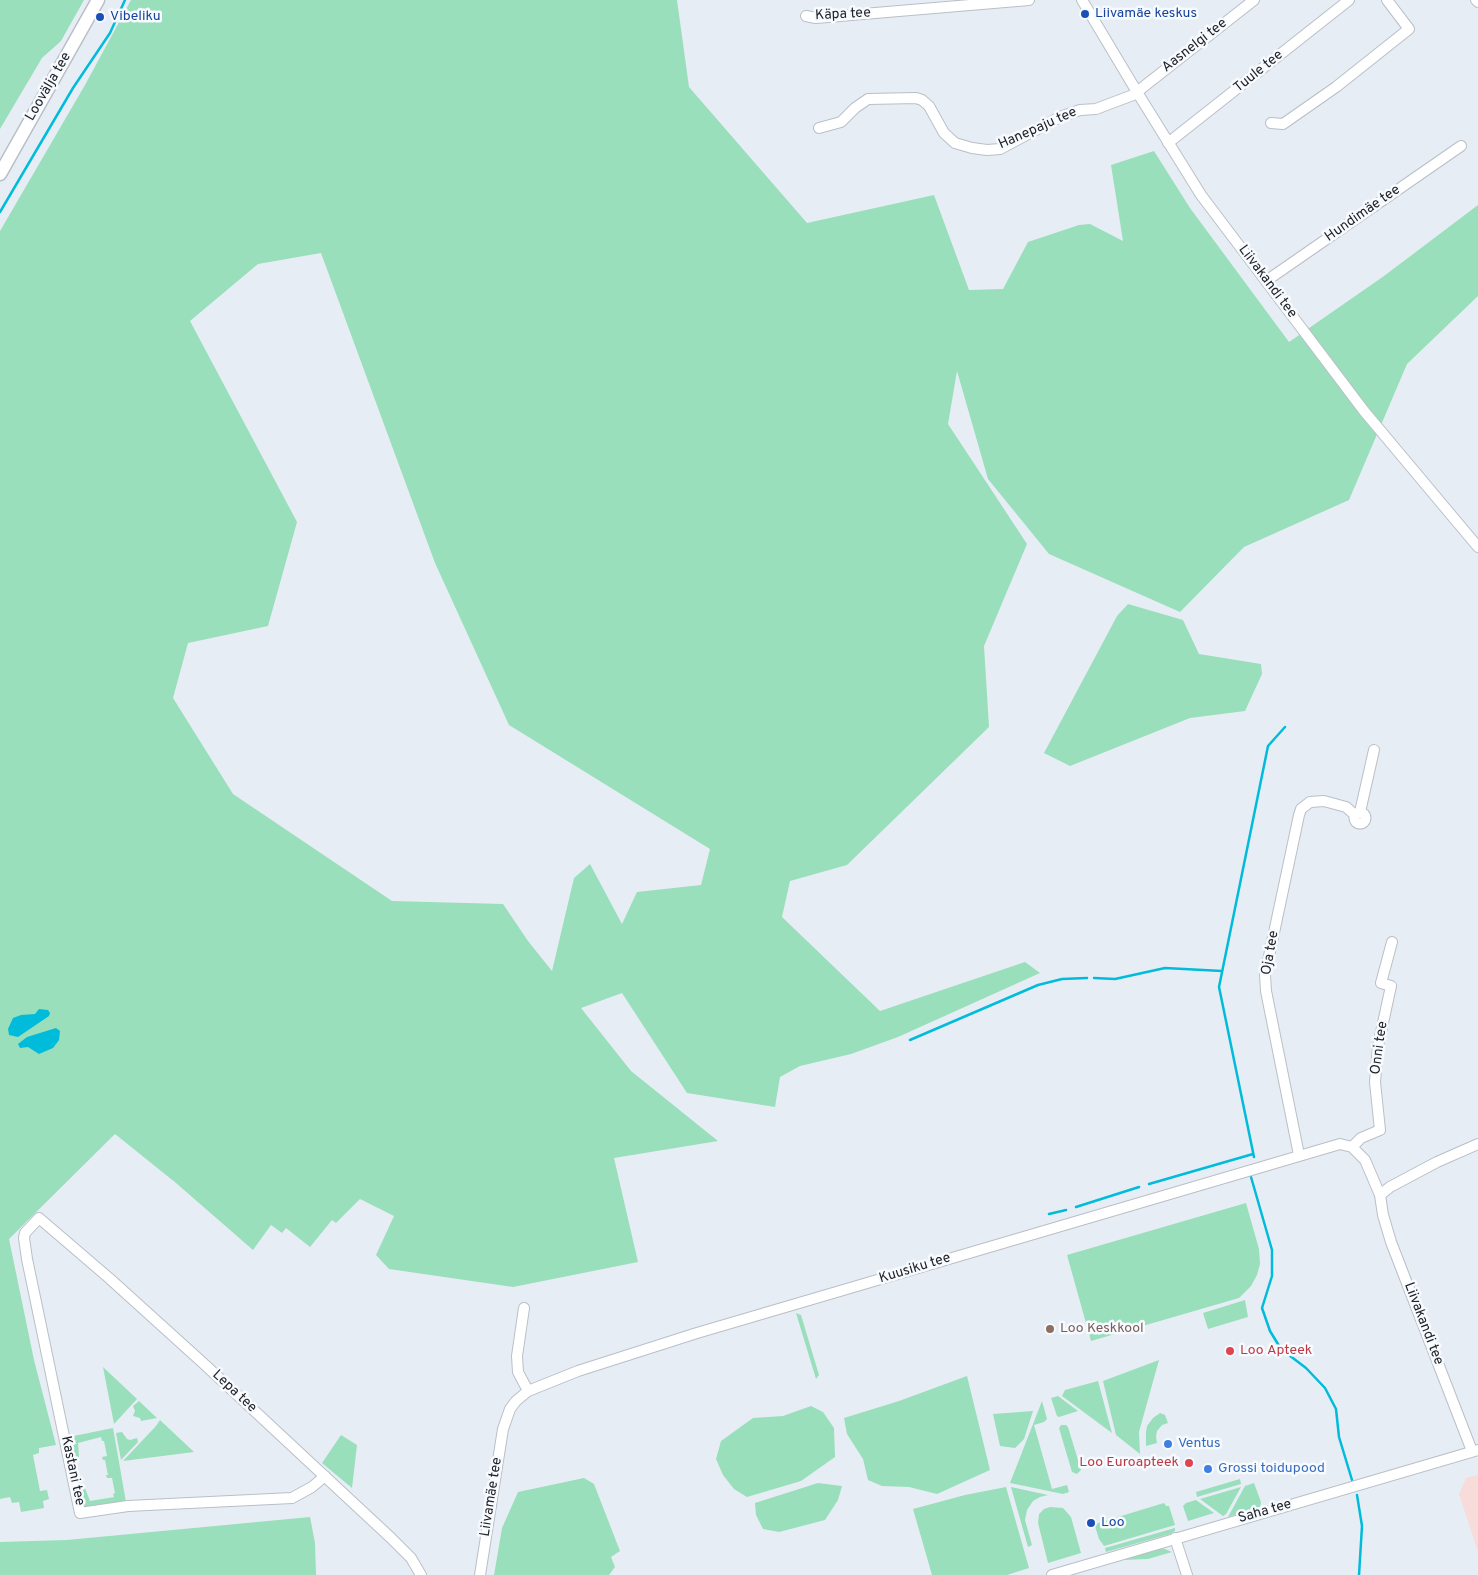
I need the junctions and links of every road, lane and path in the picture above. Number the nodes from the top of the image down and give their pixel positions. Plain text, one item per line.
1 (98, 0) edge
2 (1029, 0) edge
3 (1082, 0) edge
4 (1254, 0) edge
5 (1349, 0) edge
6 (1387, 0) edge
7 (806, 16) dead end
8 (1137, 92) junction
9 (1271, 123) dead end
10 (819, 128) dead end
11 (1168, 143) junction
12 (1461, 146) dead end
13 (0, 174) edge
14 (1266, 281) junction
15 (1478, 547) edge
16 (1374, 750) dead end
17 (1392, 942) dead end
18 (1478, 1144) edge
19 (1352, 1147) junction
20 (1299, 1156) junction
21 (1380, 1195) junction
22 (39, 1218) joint
23 (524, 1308) dead end
24 (528, 1390) junction
25 (505, 1419) joint
26 (1475, 1451) edge
27 (325, 1476) junction
28 (1175, 1538) junction
29 (420, 1575) edge
30 (480, 1575) edge
31 (1052, 1575) edge
32 (1187, 1575) edge

1 - 13 street, Loovälja tee
2 - 7 street, Käpa tee
3 - 8 street, Liivakandi tee
4 - 8 street, Aasnelgi tee
5 - 11 street, Tuule tee
6 - 9 street
8 - 10 street, Hanepaju tee
8 - 11 street, Liivakandi tee
11 - 14 street, Liivakandi tee
12 - 14 street, Hundimäe tee
14 - 15 street, Liivakandi tee
16 - 20 street, Oja tee
17 - 19 street, Onni tee
18 - 21 street
19 - 20 street, Kuusiku tee
19 - 21 street, Liivakandi tee
20 - 24 street, Kuusiku tee
21 - 26 street, Liivakandi tee
22 - 27 street, Lepa tee
22 - 27 street, Kastani tee
23 - 24 street
24 - 25 street, Kuusiku tee
25 - 30 street, Liivamäe tee
26 - 28 street, Saha tee
27 - 29 street, Lepa tee
28 - 31 street, Saha tee
28 - 32 street

